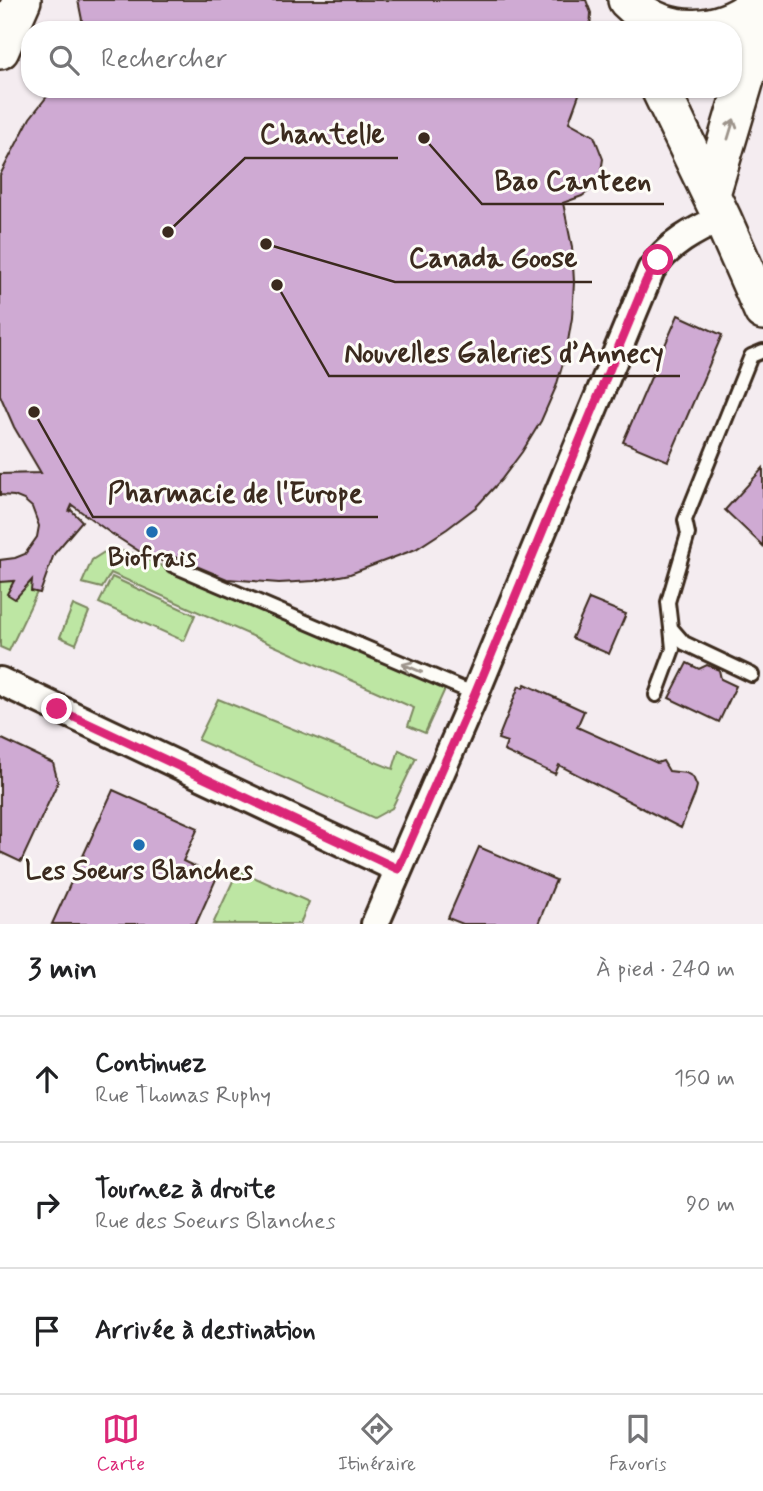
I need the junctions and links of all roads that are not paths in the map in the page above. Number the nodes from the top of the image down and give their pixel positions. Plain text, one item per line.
1 (22, 0) edge
2 (625, 0) edge
3 (762, 0) edge
4 (763, 19) edge
5 (633, 21) edge
6 (656, 21) edge
7 (732, 21) edge
8 (0, 50) edge
9 (664, 98) edge
10 (717, 206) junction
11 (763, 311) edge
12 (763, 351) edge
13 (172, 565) dead end
14 (671, 628) junction
15 (752, 675) dead end
16 (0, 681) edge
17 (475, 694) junction
18 (656, 695) dead end
19 (398, 869) junction
20 (375, 924) edge

1 - 8 main road
2 - 5 main road
2 - 6 main road
3 - 7 main road
10 -> 4 main road
9 - 10 main road
10 - 11 main road
10 - 17 street
12 - 14 lane
17 -> 13 lane
14 - 15 lane
14 - 18 lane
16 - 19 street
17 - 19 street
19 - 20 street

